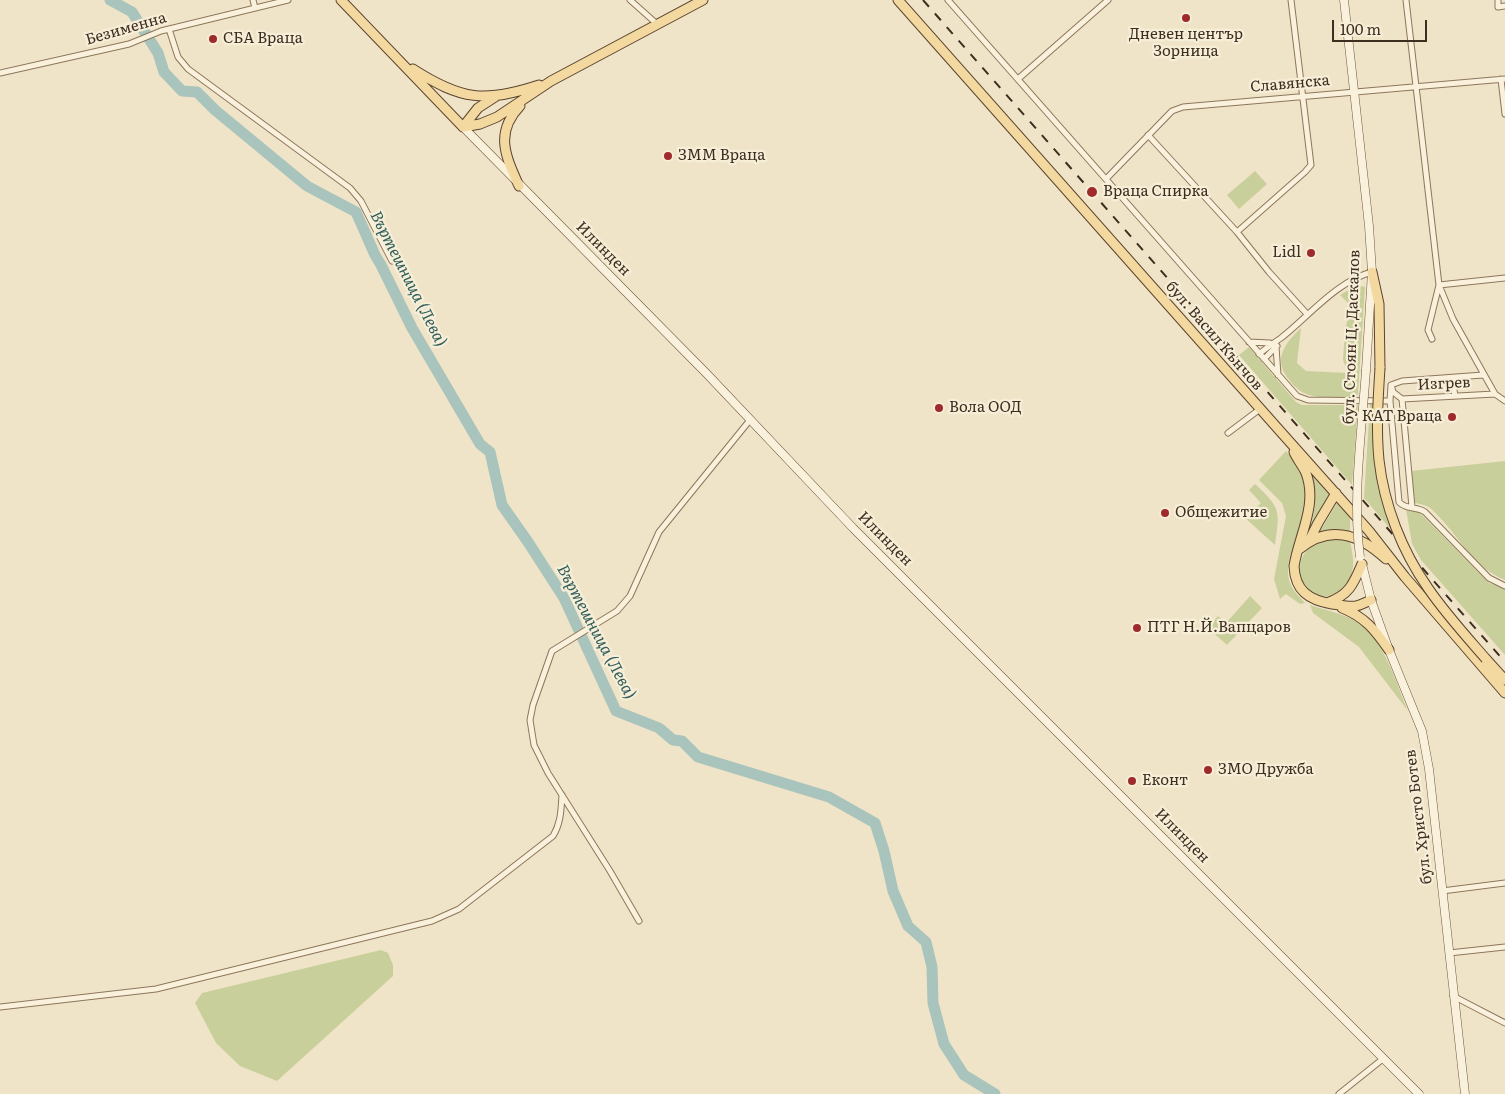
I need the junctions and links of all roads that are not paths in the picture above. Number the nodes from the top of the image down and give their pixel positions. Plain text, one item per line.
1 (253, 0) edge
2 (288, 0) edge
3 (341, 0) edge
4 (630, 0) edge
5 (703, 0) edge
6 (898, 0) edge
7 (948, 0) edge
8 (1106, 0) edge
9 (1291, 0) edge
10 (1344, 0) edge
11 (1406, 0) edge
12 (1498, 0) edge
13 (1505, 6) edge
14 (255, 8) junction
15 (657, 24) junction
16 (169, 29) junction
17 (400, 61) junction
18 (0, 73) edge
19 (1018, 79) junction
20 (1503, 79) edge
21 (551, 81) junction
22 (1416, 86) junction
23 (1354, 92) junction
24 (530, 95) junction
25 (498, 96) junction
26 (1302, 96) junction
27 (1505, 114) edge
28 (463, 128) junction
29 (1148, 135) junction
30 (1106, 179) junction
31 (520, 186) junction
32 (1237, 232) junction
33 (392, 262) dead end
34 (1372, 272) junction
35 (1505, 278) edge
36 (1439, 285) junction
37 (1307, 314) junction
38 (1432, 339) dead end
39 (1248, 342) junction
40 (1274, 345) junction
41 (1259, 354) junction
42 (1264, 359) junction
43 (1483, 375) junction
44 (1278, 376) junction
45 (1452, 378) junction
46 (1391, 385) junction
47 (1495, 394) junction
48 (1455, 396) junction
49 (1402, 399) junction
50 (1390, 401) junction
51 (1505, 401) edge
52 (1260, 409) junction
53 (750, 420) junction
54 (1228, 433) dead end
55 (1284, 437) junction
56 (1336, 493) junction
57 (1412, 507) junction
58 (1309, 541) junction
59 (1298, 550) junction
60 (1361, 561) junction
61 (1405, 577) junction
62 (1505, 586) edge
63 (1371, 600) junction
64 (1328, 603) junction
65 (1389, 650) junction
66 (1505, 680) edge
67 (1505, 693) edge
68 (562, 795) junction
69 (1505, 883) edge
70 (1442, 891) junction
71 (639, 921) dead end
72 (1505, 947) edge
73 (1449, 953) junction
74 (1453, 996) junction
75 (0, 1007) edge
76 (1505, 1023) edge
77 (1384, 1058) junction
78 (1419, 1093) edge
79 (1338, 1094) edge
80 (1464, 1094) edge

1 - 14 street
2 - 14 street, Безименна
3 - 17 main road, Илинден
4 - 15 street
5 - 15 main road
6 - 52 main road, бул. Васил Кънчов
7 - 19 street
8 - 19 street
9 - 26 street
10 - 23 street, бул. Стоян Ц. Даскалов
11 - 22 street
12 - 13 street
14 - 16 street, Безименна
15 - 21 main road
16 - 18 street, Безименна
16 - 33 street
17 - 25 main road
17 - 28 main road, Илинден
19 - 30 street
20 - 22 street, Славянска
20 - 27 street
21 - 24 main road
21 - 25 main road
22 - 23 street, Славянска
22 - 36 street
23 - 26 street, Славянска
23 - 34 street, бул. Стоян Ц. Даскалов
24 - 28 main road
24 - 31 main road
25 - 28 main road
26 - 29 street, Славянска
26 - 32 street
28 - 31 street, Илинден
29 - 30 street, Славянска
29 - 32 street
30 - 39 street
31 - 53 street, Илинден
32 - 37 street
34 - 37 street
34 - 60 street, бул. Стоян Ц. Даскалов, bridge
34 - 66 main road, bridge
35 - 36 street
36 - 38 street
36 - 43 street
37 - 40 street
39 - 40 street
39 - 41 street
40 - 41 street
40 - 42 street
40 - 44 street
41 - 42 street
42 - 44 street
43 - 45 street
43 - 47 street
44 - 50 street
45 - 46 street
45 - 48 street
46 - 49 street, Изгрев
46 - 50 street
47 - 48 street, Изгрев
47 - 51 street
48 - 49 street, Изгрев
49 - 57 street
50 - 57 street
52 - 54 street
52 - 55 main road, бул. Васил Кънчов
53 - 68 street
53 - 77 street, Илинден
55 - 56 main road, бул. Васил Кънчов
55 - 59 main road
56 - 58 main road
56 - 61 main road, бул. Васил Кънчов
57 - 62 street
58 - 59 main road
58 - 61 main road
59 - 64 main road
60 - 63 street, бул. Христо Ботев
60 - 64 main road
61 - 67 main road, бул. Васил Кънчов
63 - 64 main road
63 - 65 street, бул. Христо Ботев
64 - 65 main road
65 - 70 street, бул. Христо Ботев
68 - 71 street
68 - 75 street
69 - 70 street
70 - 73 street, бул. Христо Ботев
72 - 73 street
73 - 74 street, бул. Христо Ботев
74 - 76 street
74 - 80 street, бул. Христо Ботев
77 - 78 street, Илинден
77 - 79 street

